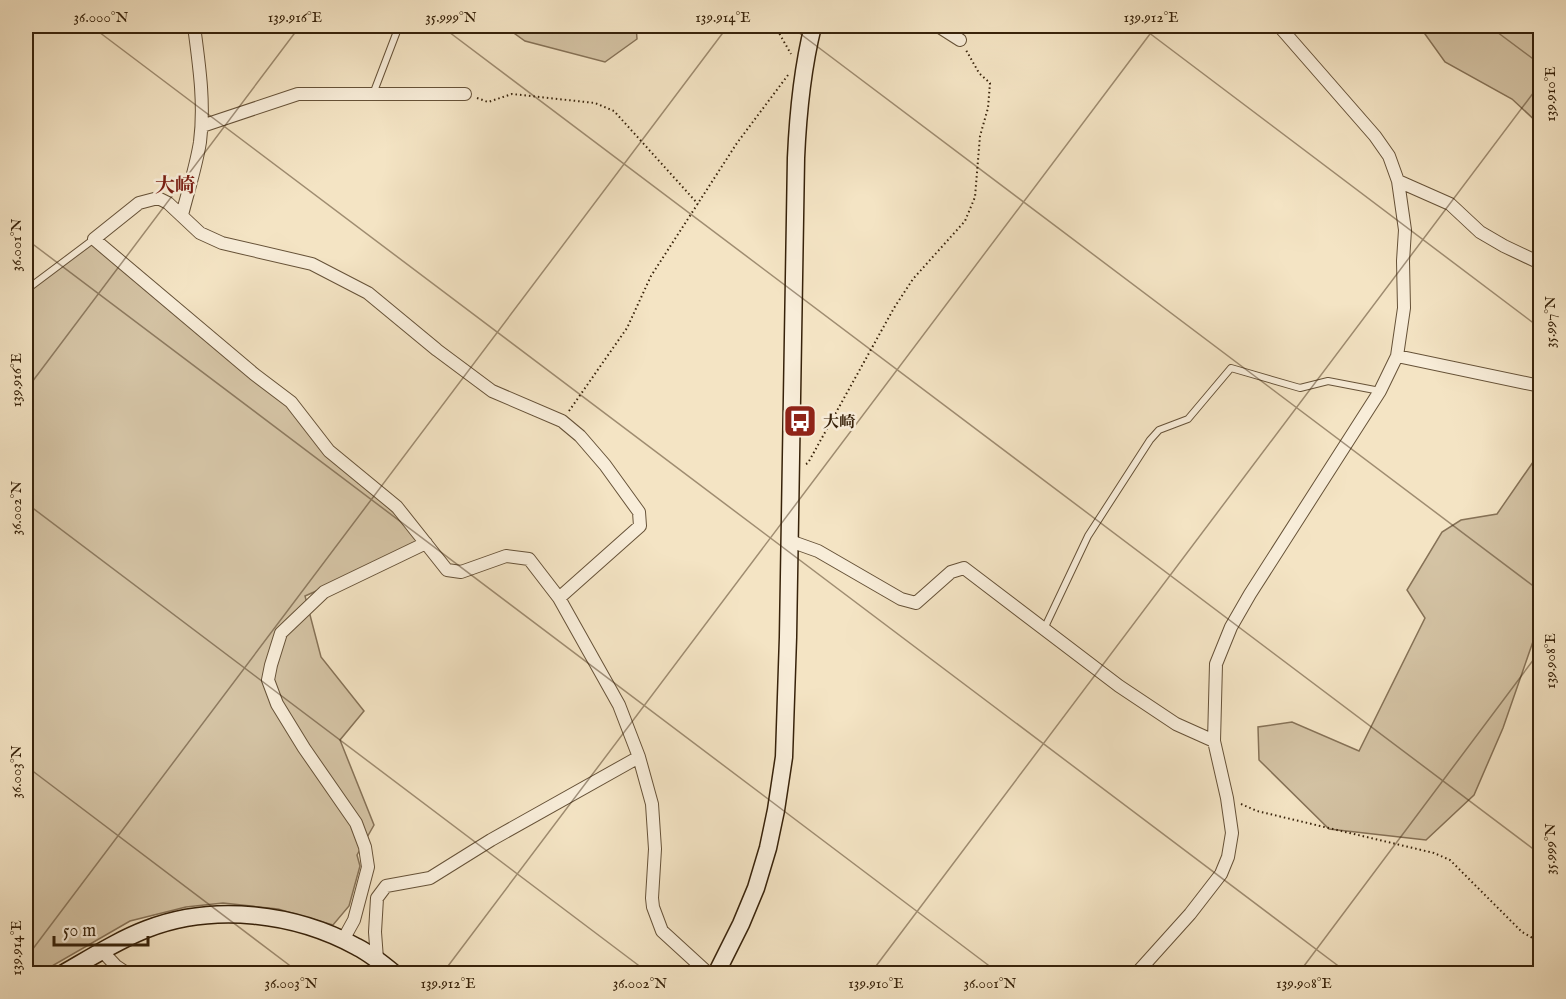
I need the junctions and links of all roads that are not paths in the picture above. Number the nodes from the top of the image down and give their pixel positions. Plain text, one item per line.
1 (194, 26) edge
2 (399, 26) edge
3 (813, 26) edge
4 (938, 26) edge
5 (1279, 26) edge
6 (960, 40) road end
7 (372, 94) junction
8 (465, 94) road end
9 (202, 126) junction
10 (1398, 181) junction
11 (182, 215) junction
12 (94, 239) junction
13 (1540, 262) edge
14 (26, 290) edge
15 (1397, 356) junction
16 (1540, 386) edge
17 (1380, 391) junction
18 (789, 541) junction
19 (426, 543) junction
20 (559, 598) junction
21 (1044, 630) junction
22 (1214, 741) junction
23 (639, 757) junction
24 (343, 940) junction
25 (102, 951) junction
26 (377, 959) junction
27 (62, 974) edge
28 (128, 974) edge
29 (395, 974) edge
30 (709, 974) edge
31 (716, 974) edge
32 (1136, 974) edge

1 - 9 street
2 - 7 lane
3 - 18 street
4 - 6 street
5 - 10 street
7 - 8 street
7 - 9 street
9 - 11 street
10 - 13 street
10 - 15 street
11 - 12 street
11 - 20 street
12 - 14 lane
12 - 19 street
15 - 16 street
15 - 17 street
17 - 21 lane
17 - 22 street
18 - 21 street
18 - 31 street
19 - 20 street
19 - 24 street
20 - 23 street
21 - 22 street
22 - 32 street
23 - 26 street
23 - 30 street
24 - 25 street
24 - 26 street
25 - 27 street
25 - 28 street
26 - 29 street

